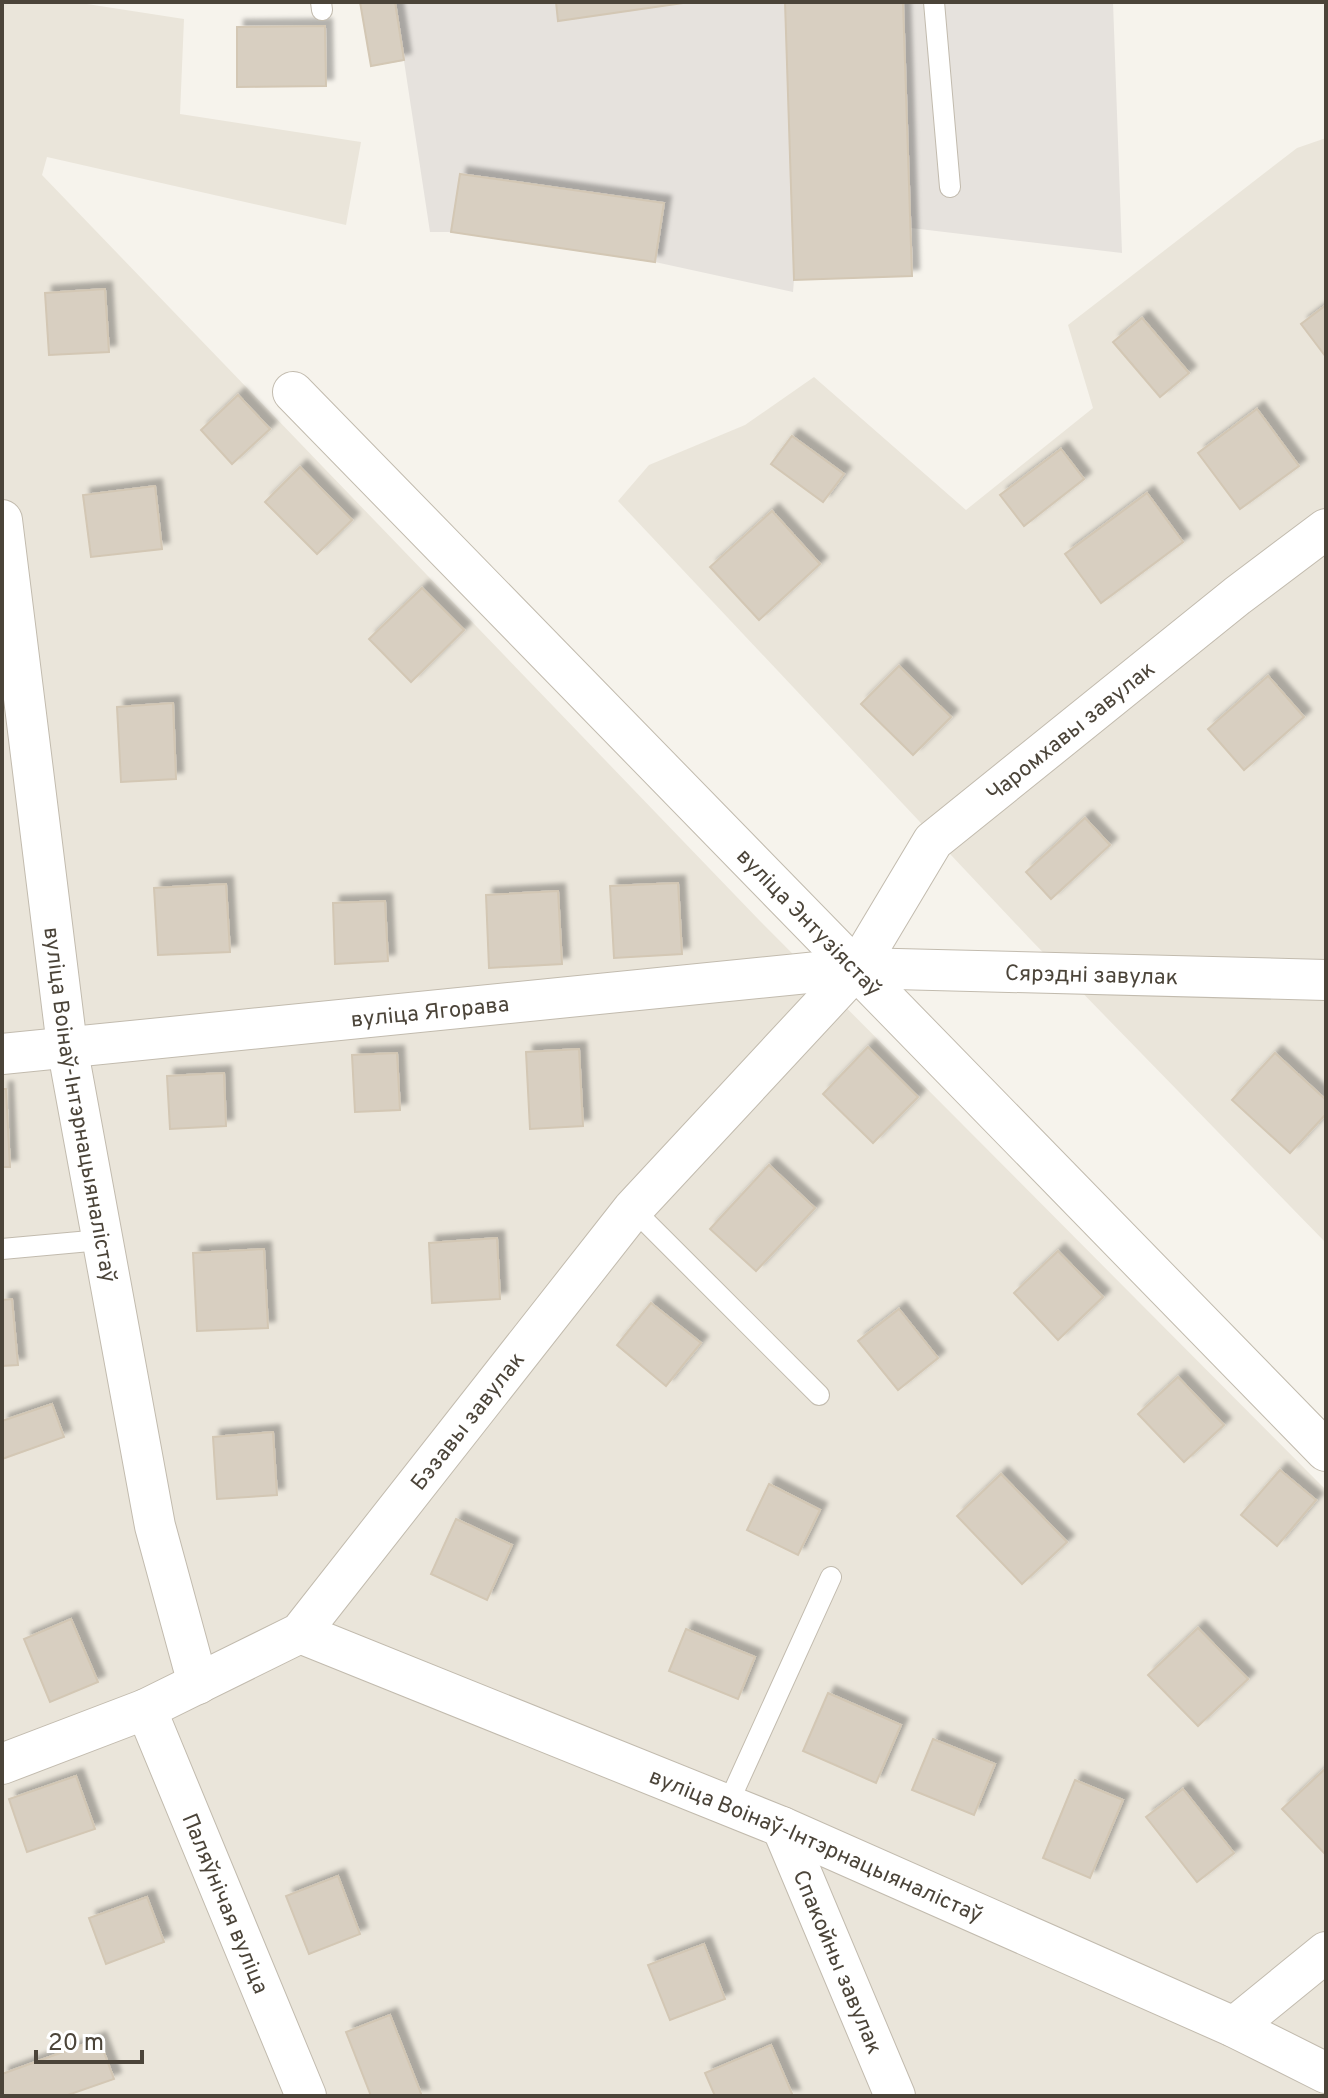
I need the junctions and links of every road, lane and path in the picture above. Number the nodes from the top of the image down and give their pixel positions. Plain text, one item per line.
1 (934, 2) edge
2 (950, 187) dead end
3 (293, 392) dead end
4 (2, 520) edge
5 (1326, 529) edge
6 (857, 968) junction
7 (1326, 980) edge
8 (67, 1046) junction
9 (2, 1054) edge
10 (633, 1209) junction
11 (101, 1240) junction
12 (2, 1249) edge
13 (819, 1395) dead end
14 (1326, 1451) edge
15 (831, 1577) dead end
16 (300, 1633) junction
17 (198, 1684) junction
18 (146, 1709) junction
19 (2, 1764) edge
20 (727, 1806) junction
21 (782, 1827) junction
22 (1326, 1952) edge
23 (1234, 2027) junction
24 (1326, 2073) edge
25 (306, 2096) edge
26 (895, 2096) edge

1 - 2 lane
3 - 6 street, вуліца Энтузіястаў
4 - 8 street, вуліца Воінаў-Інтэрнацыяналістаў
5 - 6 street, Чаромхавы завулак
6 - 7 street, Сярэдні завулак
6 - 8 street, вуліца Ягорава
6 - 10 street, Бэзавы завулак
6 - 14 street, вуліца Энтузіястаў
8 - 9 street, вуліца Ягорава
8 - 11 street, вуліца Воінаў-Інтэрнацыяналістаў
10 - 13 lane
10 - 16 street, Бэзавы завулак
11 - 12 lane
11 - 17 street, вуліца Воінаў-Інтэрнацыяналістаў
15 - 20 lane
16 - 17 street, Бэзавы завулак
16 - 20 street, вуліца Воінаў-Інтэрнацыяналістаў
17 - 18 street, Бэзавы завулак
18 - 19 street, Бэзавы завулак
18 - 25 street, Паляўнічая вуліца
20 - 21 street, вуліца Воінаў-Інтэрнацыяналістаў
21 - 23 street, вуліца Воінаў-Інтэрнацыяналістаў
21 - 26 street, Спакойны завулак
22 - 23 street
23 - 24 street, вуліца Воінаў-Інтэрнацыяналістаў

